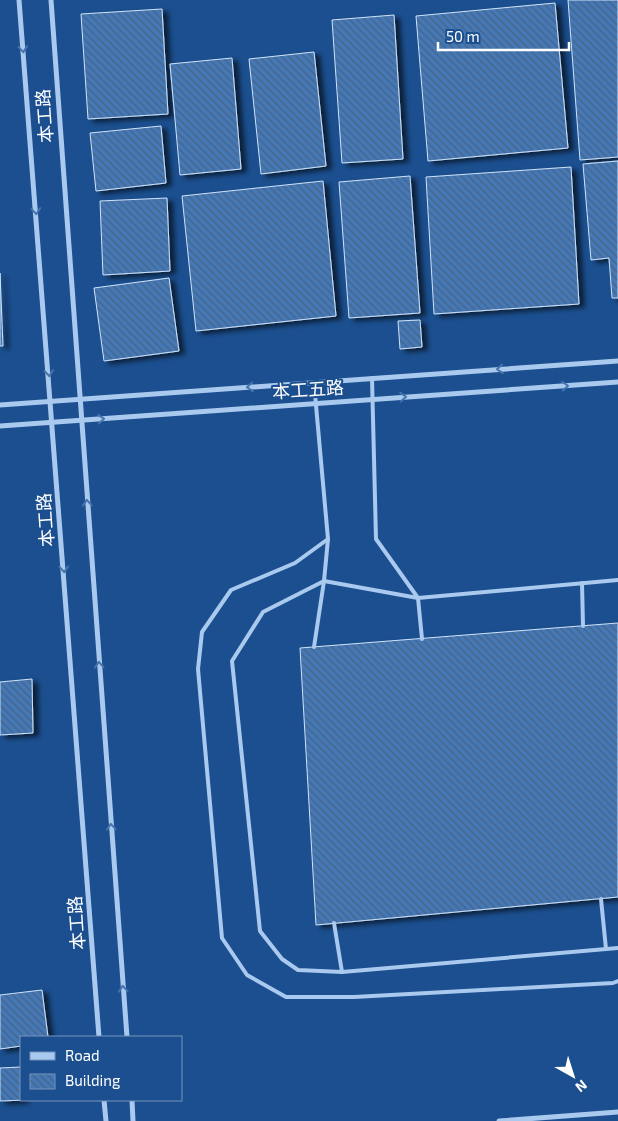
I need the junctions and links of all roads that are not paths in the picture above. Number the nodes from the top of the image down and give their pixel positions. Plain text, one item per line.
1 (19, 0) edge
2 (51, 0) edge
3 (618, 361) edge
4 (372, 378) junction
5 (314, 382) junction
6 (618, 382) edge
7 (79, 399) junction
8 (372, 399) junction
9 (51, 401) junction
10 (315, 404) junction
11 (0, 405) edge
12 (81, 420) junction
13 (53, 422) junction
14 (0, 426) edge
15 (328, 539) junction
16 (618, 580) edge
17 (324, 581) junction
18 (582, 583) junction
19 (418, 598) junction
20 (583, 626) dead end
21 (422, 639) dead end
22 (314, 647) dead end
23 (601, 899) dead end
24 (334, 923) dead end
25 (618, 948) edge
26 (606, 949) junction
27 (342, 972) junction
28 (618, 981) edge
29 (99, 1036) edge
30 (127, 1036) edge
31 (104, 1101) edge
32 (132, 1101) edge
33 (618, 1112) edge
34 (106, 1121) edge
35 (133, 1121) edge
36 (499, 1121) edge

1 -> 9 street, 本工路
2 - 7 street, 本工路
3 -> 4 street, 本工五路
4 - 5 street, 本工五路
4 - 8 lane
5 -> 7 street, 本工五路
5 - 10 lane
8 -> 6 street, 本工五路
7 - 9 street, 本工五路
7 - 12 street, 本工路
8 - 10 street, 本工五路
8 - 19 lane
9 - 11 street, 本工五路
9 - 13 street, 本工路
12 -> 10 street, 本工五路
10 - 15 lane
12 - 13 street, 本工五路
30 -> 12 street, 本工路
13 - 14 street, 本工五路
13 -> 29 street, 本工路
15 - 17 lane
15 - 28 lane
16 - 18 lane
17 - 19 lane
17 - 22 lane
17 - 27 lane
18 - 19 lane
18 - 20 lane
19 - 21 lane
23 - 26 lane
24 - 27 lane
25 - 26 lane
26 - 27 lane
31 - 34 street
32 - 35 street
33 - 36 street

